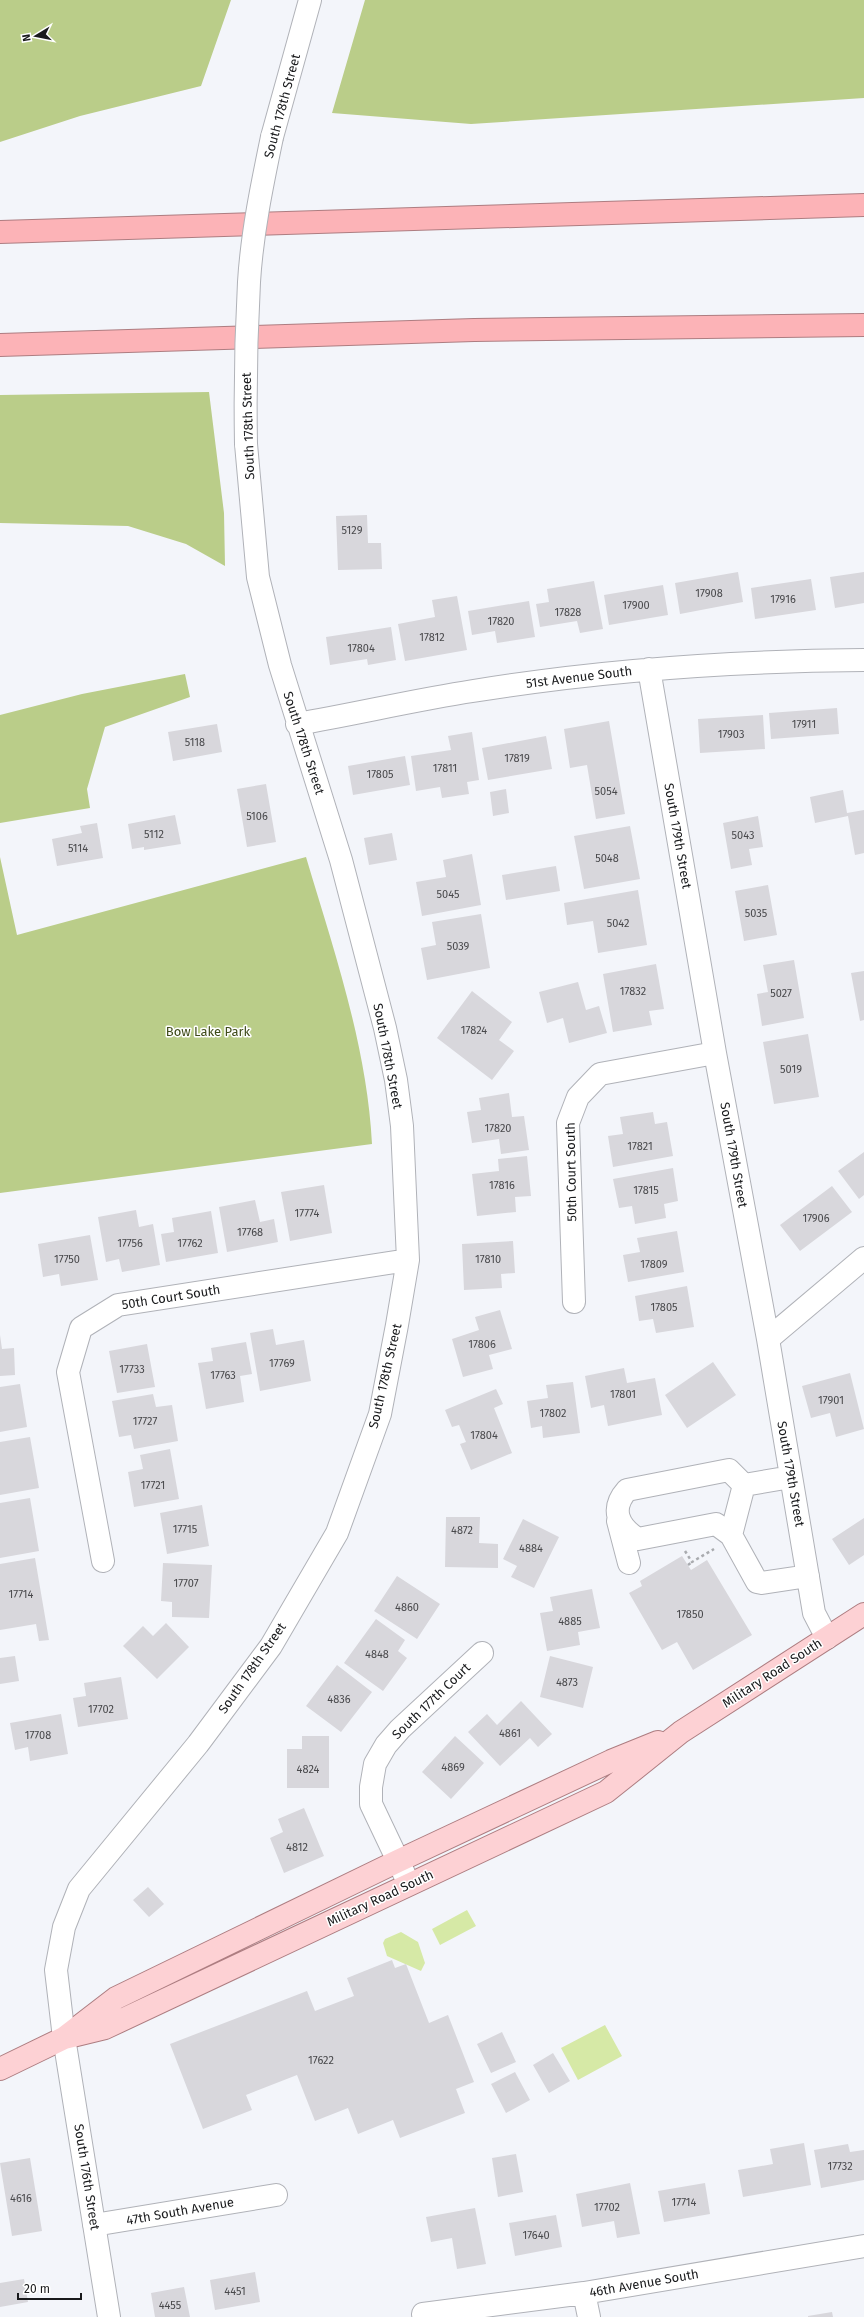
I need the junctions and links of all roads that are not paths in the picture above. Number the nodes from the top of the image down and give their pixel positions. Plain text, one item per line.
1 (310, 0) edge
2 (864, 205) edge
3 (0, 232) edge
4 (864, 325) edge
5 (0, 345) edge
6 (864, 660) edge
7 (649, 669) junction
8 (297, 724) junction
9 (715, 1053) junction
10 (864, 1258) edge
11 (408, 1260) junction
12 (574, 1302) dead end
13 (768, 1339) junction
14 (791, 1477) junction
15 (744, 1485) junction
16 (618, 1521) junction
17 (731, 1535) junction
18 (103, 1561) dead end
19 (629, 1563) dead end
20 (808, 1576) junction
21 (864, 1614) edge
22 (827, 1638) junction
23 (482, 1653) dead end
24 (681, 1732) junction
25 (398, 1860) junction
26 (410, 1884) junction
27 (64, 2038) junction
28 (0, 2069) edge
29 (267, 2196) dead end
30 (94, 2225) junction
31 (864, 2246) edge
32 (584, 2293) junction
33 (422, 2314) dead end
34 (109, 2317) edge
35 (589, 2317) edge

1 - 8 street, South 178th Street, bridge
2 - 3 highway
4 - 5 highway
6 - 7 street, 51st Avenue South
7 - 8 street, 51st Avenue South
7 - 9 street, South 179th Street
8 - 11 street, South 178th Street
9 - 12 street, 50th Court South
9 - 13 street, South 179th Street
10 - 13 street
11 - 18 street, 50th Court South
11 - 27 street, South 178th Street
13 - 14 street, South 179th Street
14 - 15 street
14 - 20 street, South 179th Street
15 - 16 street
15 - 17 street
16 - 17 street
16 - 19 street
17 - 20 street
20 - 22 street, South 179th Street
21 - 22 main road, Military Road South
22 - 24 main road, Military Road South
23 - 25 street, South 177th Court
24 - 25 main road, Military Road South
24 - 26 main road, Military Road South
25 - 26 street, South 177th Court
25 - 27 main road, Military Road South
26 - 27 main road, Military Road South
27 - 28 main road, Military Road South
27 - 30 street, South 176th Street
29 - 30 street, 47th South Avenue
30 - 34 street, South 176th Street
31 - 32 street, 46th Avenue South
32 - 33 street, 46th Avenue South
32 - 35 street

